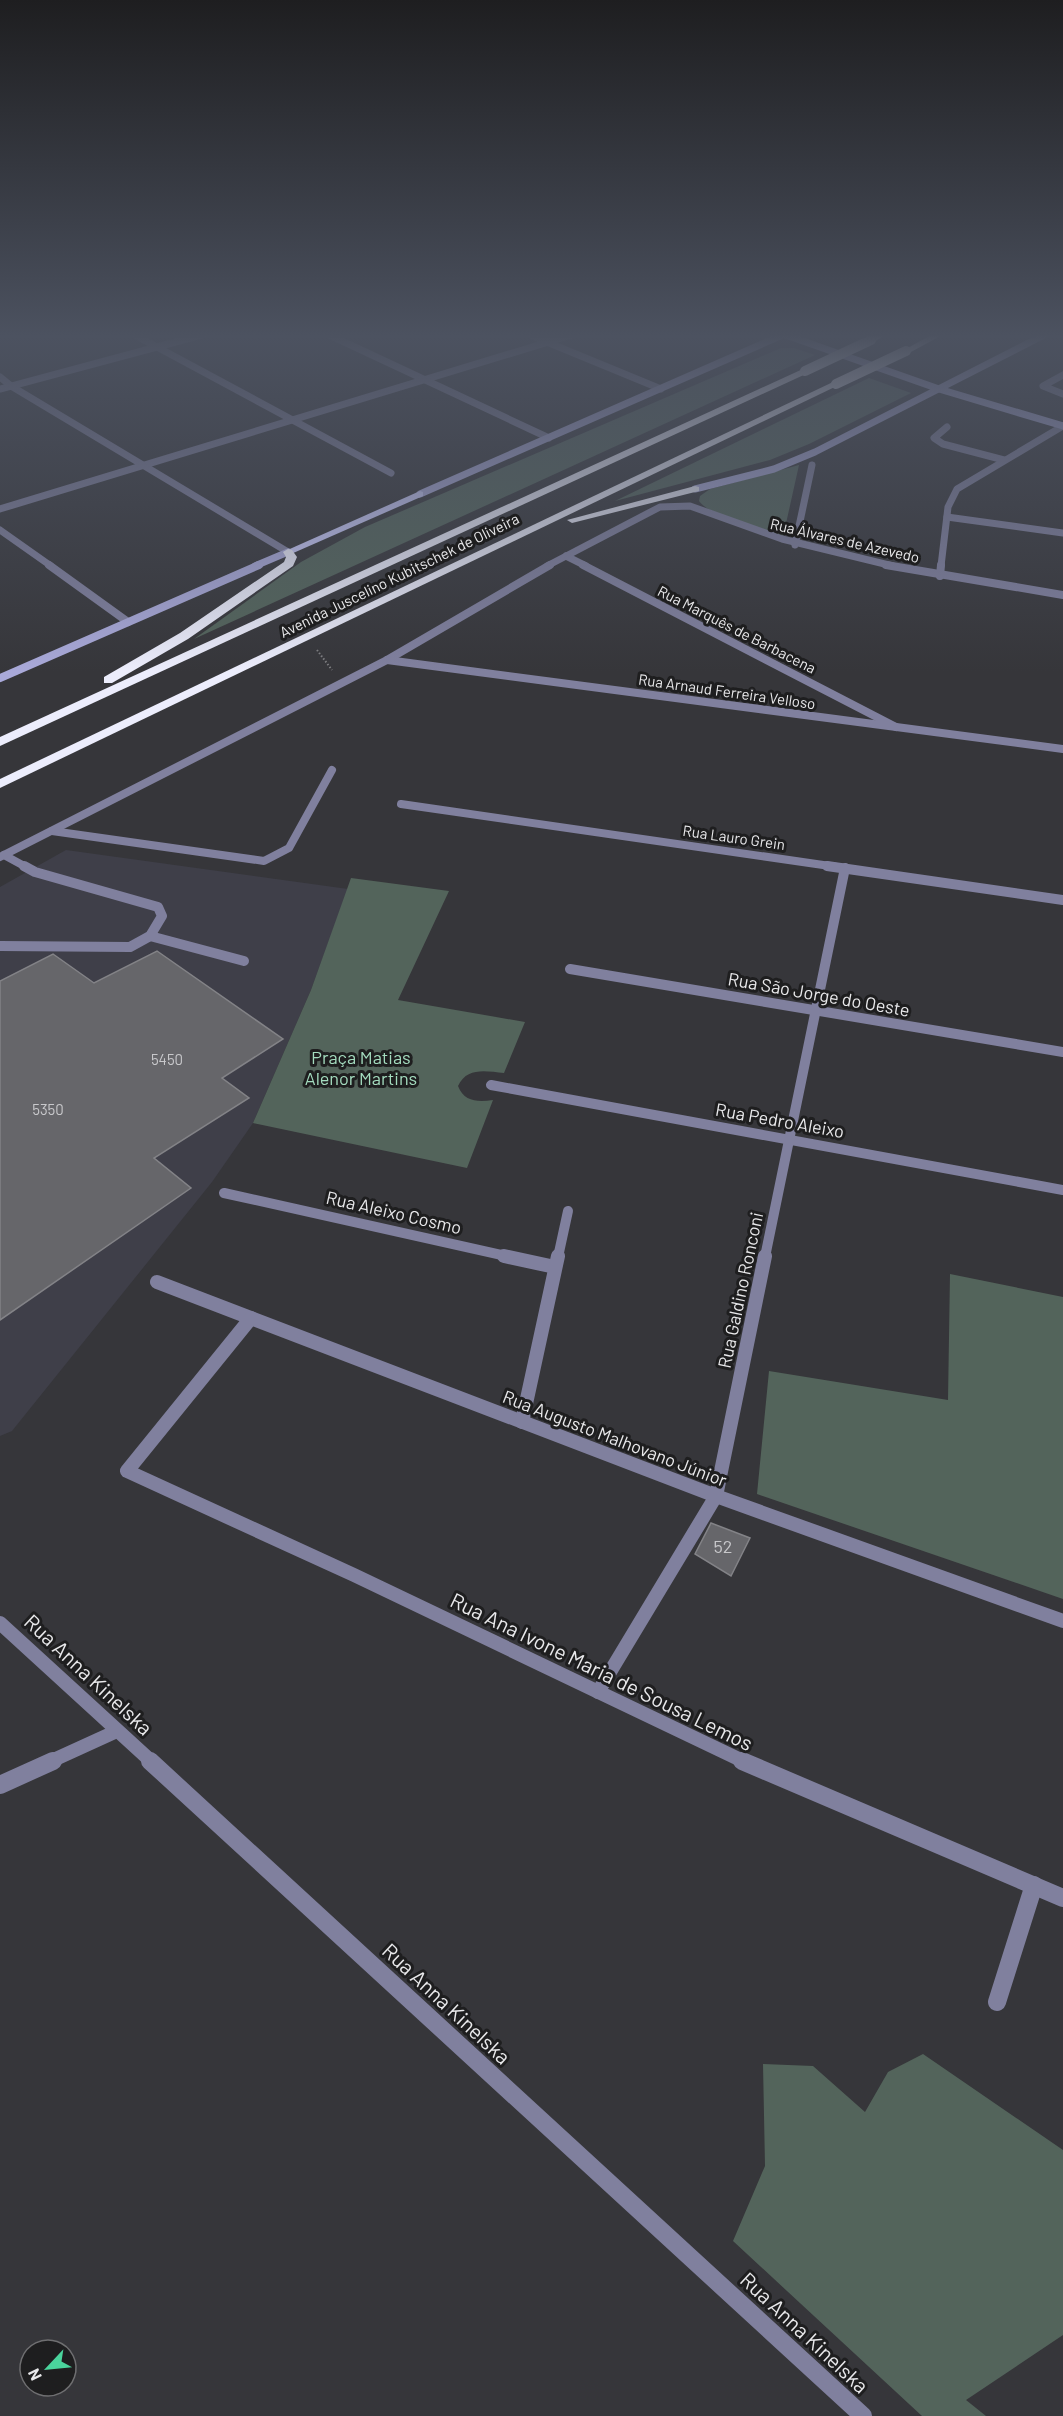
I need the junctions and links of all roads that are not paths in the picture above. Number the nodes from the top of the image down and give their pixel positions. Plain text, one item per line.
1 (111, 446) edge
2 (207, 446) edge
3 (340, 446) edge
4 (531, 446) edge
5 (642, 446) edge
6 (706, 446) edge
7 (825, 446) edge
8 (950, 446) edge
9 (1029, 446) edge
10 (1004, 460) junction
11 (143, 465) junction
12 (812, 465) dead end
13 (391, 473) dead end
14 (695, 489) joint
15 (420, 494) joint
16 (0, 509) edge
17 (947, 517) junction
18 (0, 530) edge
19 (1063, 533) edge
20 (515, 537) junction
21 (795, 545) junction
22 (288, 552) junction
23 (566, 556) junction
24 (940, 576) junction
25 (1063, 595) edge
26 (128, 622) junction
27 (387, 660) junction
28 (0, 678) edge
29 (896, 727) junction
30 (0, 740) edge
31 (1063, 749) edge
32 (332, 770) dead end
33 (0, 784) edge
34 (401, 804) dead end
35 (52, 831) junction
36 (2, 856) edge
37 (845, 868) junction
38 (1063, 900) edge
39 (150, 936) junction
40 (0, 946) edge
41 (244, 961) dead end
42 (570, 969) dead end
43 (816, 1010) junction
44 (1063, 1052) edge
45 (490, 1085) dead end
46 (789, 1140) junction
47 (1063, 1190) edge
48 (224, 1193) dead end
49 (568, 1211) dead end
50 (555, 1267) junction
51 (157, 1282) dead end
52 (251, 1318) junction
53 (522, 1422) junction
54 (716, 1496) junction
55 (1063, 1621) edge
56 (0, 1623) edge
57 (598, 1692) junction
58 (117, 1731) junction
59 (0, 1785) edge
60 (1034, 1885) junction
61 (1063, 1898) edge
62 (997, 2002) dead end
63 (863, 2416) edge

1 - 11 street
2 - 11 street
3 - 13 street
4 - 15 main road
5 - 30 highway, Avenida Juscelino Kubitschek de Oliveira, bridge
6 - 20 highway, Avenida Juscelino Kubitschek de Oliveira, bridge
7 - 14 main road
8 - 10 street
9 - 10 street
10 - 17 street
11 - 16 street
11 - 22 street
12 - 21 street
14 - 20 highway
15 - 22 main road
17 - 19 street
17 - 24 street
18 - 26 street
20 - 33 highway, Avenida Juscelino Kubitschek de Oliveira
21 - 23 street, Rua Álvares de Azevedo
21 - 24 street, Rua Álvares de Azevedo
22 - 26 main road
22 - 30 highway
23 - 27 street
23 - 29 street, Rua Marquês de Barbacena
24 - 25 street, Rua Álvares de Azevedo
26 - 28 main road
27 - 29 street, Rua Arnaud Ferreira Velloso
27 - 35 street
29 - 31 street, Rua Arnaud Ferreira Velloso
32 - 35 street
34 - 37 street, Rua Lauro Grein
35 - 36 street
36 - 39 street
37 - 38 street, Rua Lauro Grein
37 - 43 street, Rua Galdino Ronconi
39 - 40 street
39 - 41 street
42 - 43 street, Rua São Jorge do Oeste
43 - 44 street, Rua São Jorge do Oeste
43 - 46 street, Rua Galdino Ronconi
45 - 46 street, Rua Pedro Aleixo
46 - 47 street, Rua Pedro Aleixo
46 - 54 street, Rua Galdino Ronconi
48 - 50 street, Rua Aleixo Cosmo
49 - 50 street
50 - 53 street
51 - 52 street, Rua Augusto Malhovano Júnior
52 - 53 street, Rua Augusto Malhovano Júnior
52 - 57 street, Rua Ana Ivone Maria de Sousa Lemos
53 - 54 street, Rua Augusto Malhovano Júnior
54 - 55 street, Rua Augusto Malhovano Júnior
54 - 57 street, Rua Galdino Ronconi
56 - 58 street, Rua Anna Kinelska
57 - 60 street, Rua Ana Ivone Maria de Sousa Lemos
58 - 59 street
58 - 63 street, Rua Anna Kinelska
60 - 61 street, Rua Ana Ivone Maria de Sousa Lemos
60 - 62 street

